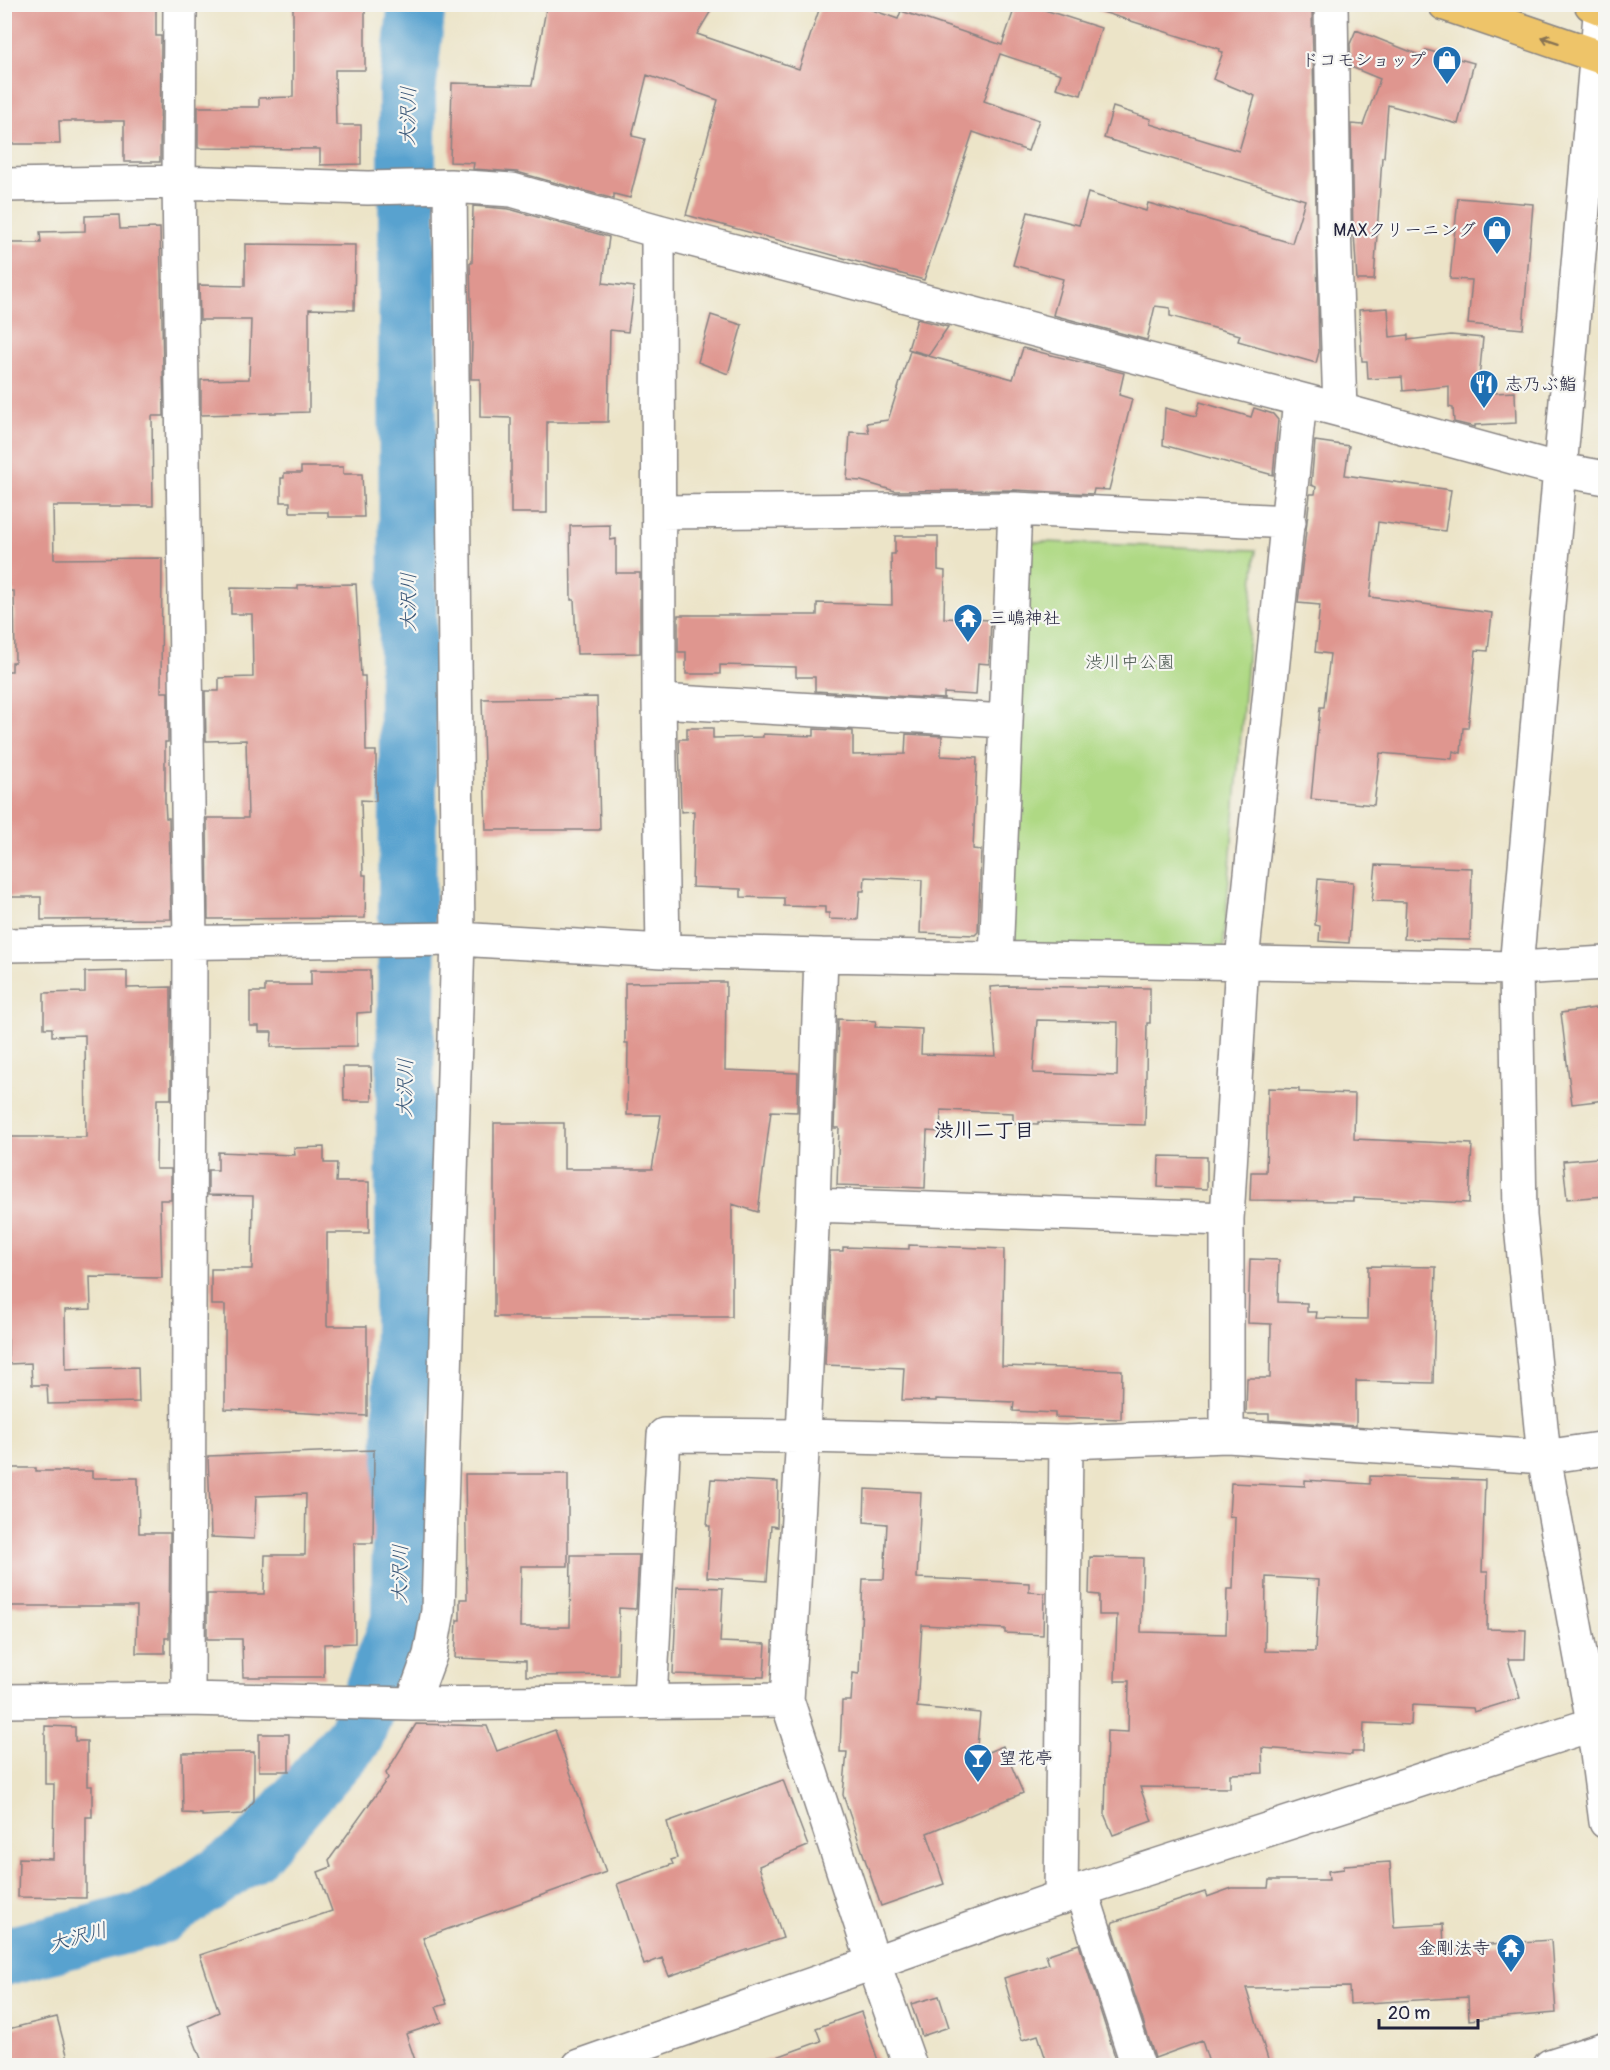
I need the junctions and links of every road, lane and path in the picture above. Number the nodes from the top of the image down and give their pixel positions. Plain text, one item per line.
1 (180, 4) edge
2 (1331, 4) edge
3 (1445, 4) edge
4 (1600, 7) edge
5 (1601, 57) edge
6 (179, 182) junction
7 (4, 185) edge
8 (450, 186) junction
9 (658, 231) junction
10 (1300, 400) junction
11 (1340, 410) junction
12 (1560, 470) junction
13 (1605, 478) edge
14 (1015, 509) junction
15 (660, 512) junction
16 (1289, 522) junction
17 (659, 701) junction
18 (1006, 721) junction
19 (458, 939) junction
20 (190, 942) junction
21 (4, 945) edge
22 (663, 951) junction
23 (821, 956) junction
24 (996, 958) junction
25 (1242, 962) junction
26 (1605, 963) edge
27 (1516, 968) junction
28 (813, 1204) junction
29 (1227, 1219) junction
30 (803, 1436) junction
31 (1227, 1436) junction
32 (1066, 1442) junction
33 (1605, 1448) edge
34 (1544, 1457) junction
35 (188, 1699) junction
36 (650, 1700) junction
37 (787, 1700) junction
38 (4, 1701) edge
39 (412, 1704) junction
40 (1599, 1722) edge
41 (1605, 1822) edge
42 (1071, 1894) junction
43 (873, 1961) junction
44 (1605, 2048) edge
45 (579, 2066) edge
46 (910, 2066) edge
47 (1138, 2066) edge
48 (1550, 2066) edge

1 - 6 street
2 - 11 street
5 -> 3 highway
4 - 5 street
5 - 12 street
6 - 7 street
6 - 8 street
6 - 20 street
8 - 9 street
8 - 19 street
9 - 10 street
9 - 15 street
10 - 11 street
10 - 16 street
11 - 12 street
12 - 13 street
12 - 27 street
14 - 15 street
14 - 16 street
14 - 18 street
15 - 17 street
16 - 25 street
17 - 18 street
17 - 22 street
18 - 24 street
19 - 20 street
19 - 22 street
19 - 39 street
20 - 21 street
20 - 35 street
22 - 23 street
23 - 24 street
23 - 28 street
24 - 25 street
25 - 27 street
25 - 29 street
26 - 27 street
27 - 34 street
28 - 29 street
28 - 30 street
29 - 31 street
30 - 32 street
30 - 36 street
30 - 37 street
31 - 32 street
31 - 34 street
32 - 42 street
33 - 34 street
34 - 40 street
35 - 38 street
35 - 39 street
36 - 37 street
36 - 39 street
37 - 43 street
40 - 41 street
40 - 42 street
42 - 43 street
42 - 47 street
43 - 45 street
43 - 46 street
44 - 48 street

